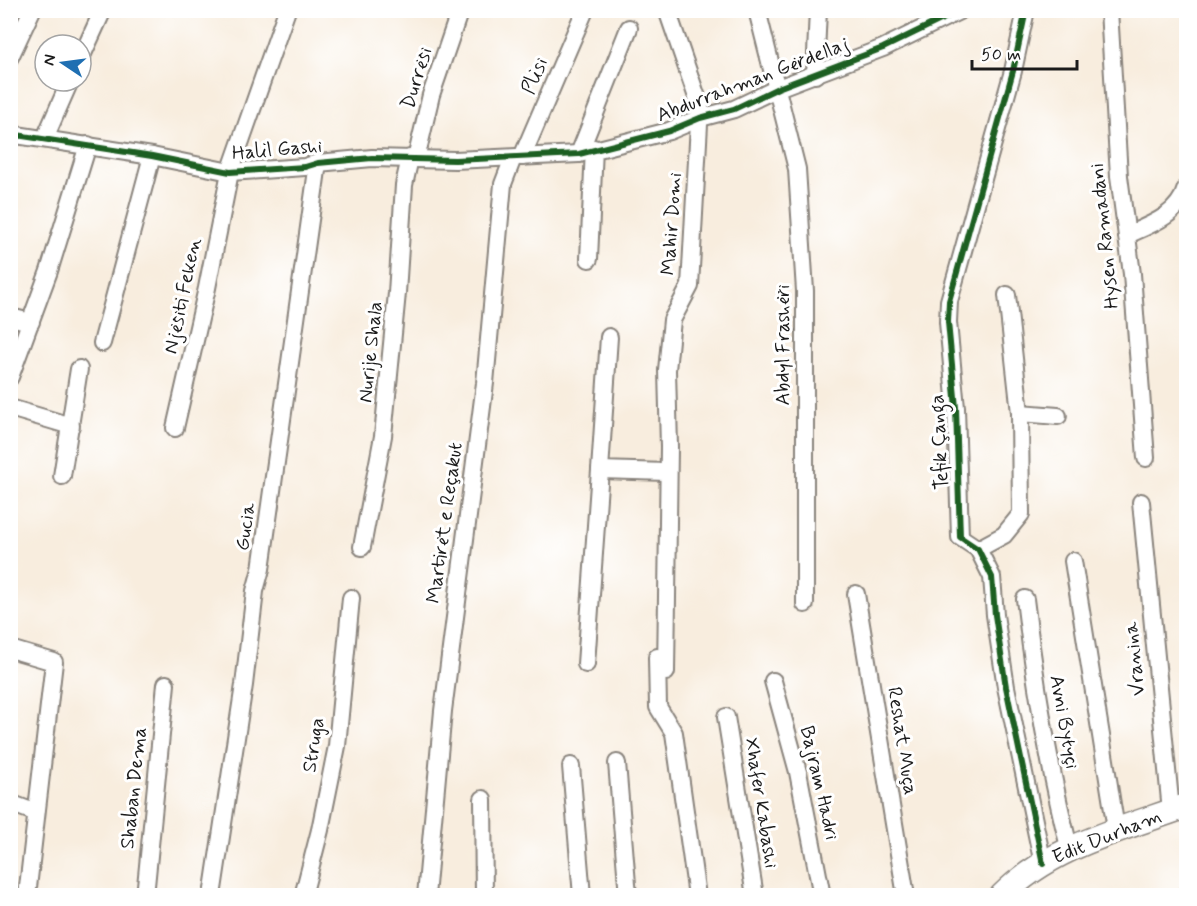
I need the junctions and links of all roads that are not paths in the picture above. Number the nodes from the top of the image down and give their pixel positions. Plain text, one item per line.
1 (32, 10) edge
2 (103, 10) edge
3 (286, 10) edge
4 (460, 10) edge
5 (585, 10) edge
6 (667, 10) edge
7 (757, 10) edge
8 (818, 10) edge
9 (961, 10) edge
10 (1026, 10) edge
11 (1109, 10) edge
12 (930, 19) edge
13 (629, 28) dead end
14 (92, 33) edge
15 (10, 57) edge
16 (815, 75) junction
17 (778, 88) junction
18 (65, 93) edge
19 (700, 118) junction
20 (10, 134) edge
21 (45, 138) junction
22 (88, 145) junction
23 (586, 151) junction
24 (152, 156) junction
25 (518, 158) junction
26 (413, 159) junction
27 (318, 163) junction
28 (230, 172) junction
29 (1186, 195) edge
30 (1127, 235) junction
31 (589, 259) dead end
32 (1007, 295) dead end
33 (10, 317) edge
34 (31, 322) junction
35 (609, 337) dead end
36 (102, 343) dead end
37 (79, 369) dead end
38 (10, 377) edge
39 (10, 408) edge
40 (1020, 413) junction
41 (1058, 416) dead end
42 (71, 426) junction
43 (175, 428) dead end
44 (1146, 458) dead end
45 (600, 470) junction
46 (667, 472) junction
47 (62, 476) dead end
48 (1141, 502) dead end
49 (362, 548) dead end
50 (978, 549) junction
51 (1073, 561) dead end
52 (656, 569) dead end
53 (856, 594) dead end
54 (351, 598) dead end
55 (1025, 599) dead end
56 (805, 604) dead end
57 (10, 649) edge
58 (586, 664) dead end
59 (666, 672) dead end
60 (773, 681) dead end
61 (166, 684) dead end
62 (726, 717) dead end
63 (617, 763) dead end
64 (571, 766) dead end
65 (483, 799) dead end
66 (10, 803) edge
67 (1179, 808) edge
68 (34, 812) junction
69 (1116, 829) junction
70 (1070, 851) junction
71 (1043, 864) junction
72 (27, 896) edge
73 (145, 896) edge
74 (212, 896) edge
75 (303, 896) edge
76 (426, 896) edge
77 (484, 896) edge
78 (582, 896) edge
79 (628, 896) edge
80 (697, 896) edge
81 (754, 896) edge
82 (822, 896) edge
83 (906, 896) edge
84 (1002, 896) edge

1 - 15 street
2 - 14 street
3 - 28 street, Njësiti Feken
4 - 26 street, Durrësi
5 - 25 street, Plisi
6 - 19 street, Mahir Domi
7 - 17 street, Abdyl Frashëri
8 - 16 street
9 - 12 street, Abdurrahman Gërdellaj
10 - 50 street, Tefik Çanga
11 - 30 street, Hysen Ramadani
12 - 16 street, Abdurrahman Gërdellaj
13 - 23 street
16 - 17 street, Abdurrahman Gërdellaj
17 - 19 street, Abdurrahman Gërdellaj
17 - 56 street, Abdyl Frashëri
18 - 21 street
19 - 23 street, Abdurrahman Gërdellaj
19 - 46 street, Mahir Domi
20 - 21 street, Halil Gashi
21 - 22 street, Halil Gashi
22 - 24 street, Halil Gashi
22 - 34 street
23 - 25 street, Abdurrahman Gërdellaj
23 - 31 street
24 - 28 street, Halil Gashi
24 - 36 street
25 - 26 street, Halil Gashi
25 - 76 street, Martirët e Reçakut
26 - 27 street, Halil Gashi
26 - 49 street, Nurije Shala
27 - 28 street, Halil Gashi
27 - 74 street, Gucia
28 - 43 street, Njësiti Feken
29 - 30 street
30 - 44 street, Hysen Ramadani
32 - 40 street
33 - 34 street
34 - 38 street
35 - 45 street
37 - 42 street
39 - 42 street
40 - 41 street
40 - 50 street
42 - 47 street
45 - 46 street
45 - 58 street
46 - 59 street, Mahir Domi
48 - 67 street, Vranina
50 - 71 street, Tefik Çanga
51 - 69 street
52 - 80 street
53 - 83 street, Reshat Muça
54 - 75 street, Struga
55 - 70 street, Avni Bytyçi
57 - 68 street
60 - 82 street, Bajram Hadri
61 - 73 street, Shaban Dema
62 - 81 street, Xhafer Kabashi
63 - 79 street
64 - 78 street
65 - 77 street
66 - 68 street
67 - 69 street, Edit Durham
68 - 72 street
69 - 70 street, Edit Durham
70 - 71 street, Edit Durham
71 - 84 street, Edit Durham

